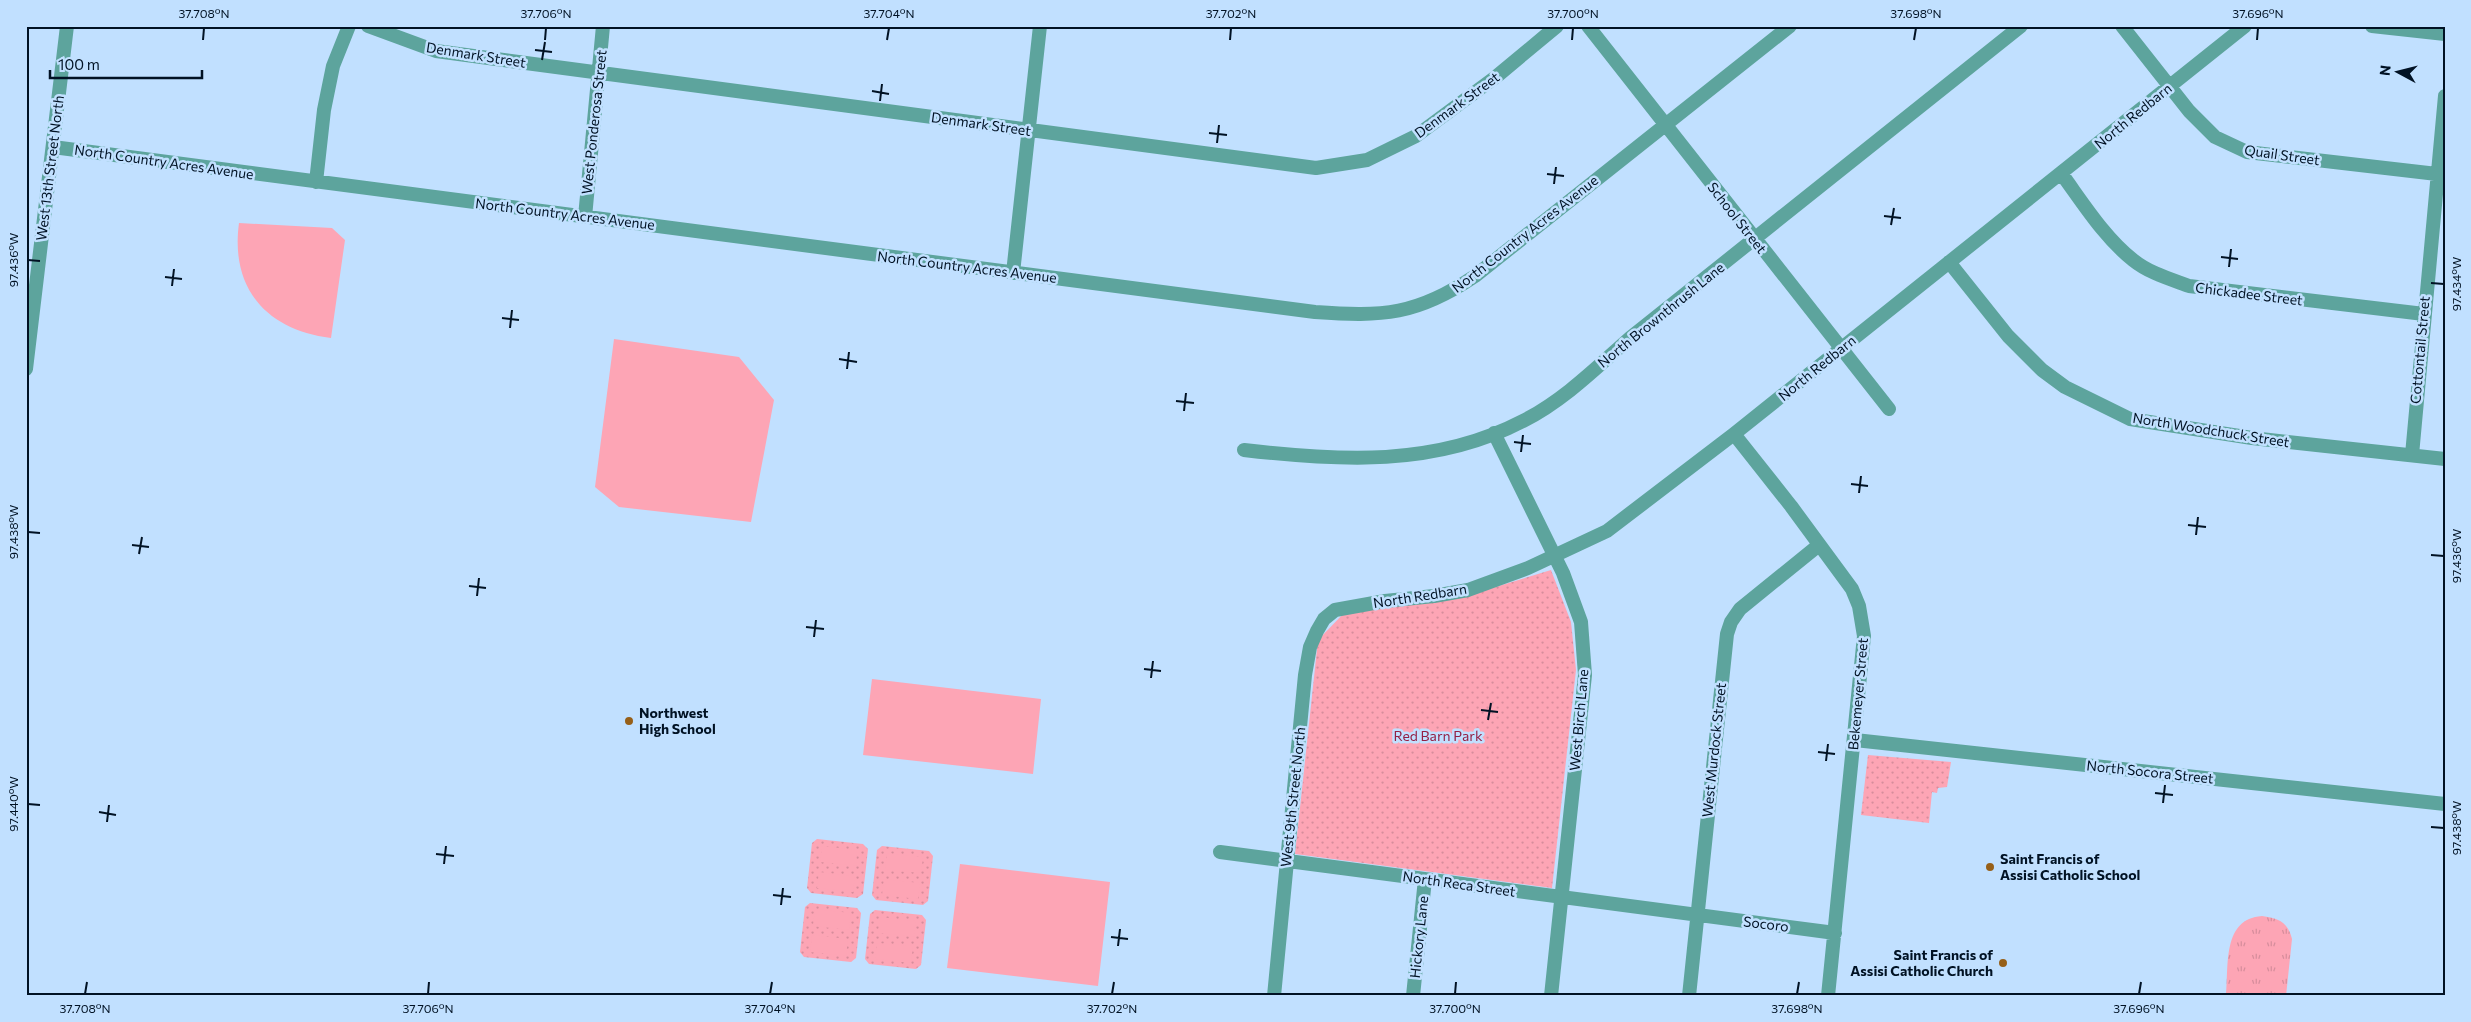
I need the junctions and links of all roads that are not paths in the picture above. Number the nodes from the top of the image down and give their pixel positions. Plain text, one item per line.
1 (67, 26) edge
2 (349, 26) edge
3 (368, 26) edge
4 (603, 26) edge
5 (1040, 26) edge
6 (1557, 26) edge
7 (1588, 26) edge
8 (1790, 26) edge
9 (2021, 26) edge
10 (2122, 26) edge
11 (2245, 26) edge
12 (2372, 26) edge
13 (2445, 34) edge
14 (599, 73) junction
15 (2170, 86) junction
16 (2445, 96) edge
17 (1665, 125) junction
18 (1029, 130) junction
19 (53, 147) junction
20 (2062, 173) junction
21 (2437, 174) junction
22 (316, 182) junction
23 (585, 217) junction
24 (1754, 240) junction
25 (1949, 262) junction
26 (1013, 273) junction
27 (2424, 314) junction
28 (1840, 349) junction
29 (26, 369) edge
30 (1889, 409) dead end
31 (1494, 433) junction
32 (1734, 434) junction
33 (1244, 450) dead end
34 (2412, 455) junction
35 (2445, 460) edge
36 (1819, 545) junction
37 (1555, 556) junction
38 (1338, 609) joint
39 (1855, 740) junction
40 (2445, 804) edge
41 (1220, 852) dead end
42 (1287, 860) junction
43 (1425, 879) junction
44 (1562, 898) junction
45 (1698, 915) junction
46 (1835, 933) junction
47 (1274, 996) edge
48 (1413, 996) edge
49 (1551, 996) edge
50 (1689, 996) edge
51 (1828, 996) edge

1 - 19 street, West 13th Street North
2 - 22 street
3 - 14 street, Denmark Street
4 - 14 street, West Ponderosa Street
5 - 18 street
6 - 18 street, Denmark Street
7 - 17 street, School Street
8 - 17 street, North Country Acres Avenue
9 - 24 street, North Brownthrush Lane
10 - 15 street, Quail Street
11 - 15 street, North Redbarn
12 - 13 street
14 - 18 street, Denmark Street
14 - 23 street, West Ponderosa Street
15 - 20 street, North Redbarn
15 - 21 street, Quail Street
16 - 21 street, Cottontail Street
17 - 24 street, School Street
17 - 26 street, North Country Acres Avenue
18 - 26 street
19 - 22 street, North Country Acres Avenue
19 - 29 street, West 13th Street North
20 - 25 street, North Redbarn
20 - 27 street, Chickadee Street
21 - 27 street, Cottontail Street
22 - 23 street, North Country Acres Avenue
23 - 26 street, North Country Acres Avenue
24 - 28 street, School Street
24 - 31 street, North Brownthrush Lane
25 - 28 street, North Redbarn
25 - 34 street, North Woodchuck Street
27 - 34 street, Cottontail Street
28 - 30 street, School Street
28 - 32 street, North Redbarn
31 - 33 street, North Brownthrush Lane
31 - 37 street, West Birch Lane
32 - 36 street, Bekemeyer Street
32 - 37 street, North Redbarn
34 - 35 street, North Woodchuck Street
36 - 39 street, Bekemeyer Street
36 - 45 street, West Murdock Street
37 - 38 street, North Redbarn
37 - 44 street, West Birch Lane
38 - 42 street, West 9th Street North
39 - 40 street, North Socora Street
39 - 46 street, Bekemeyer Street
41 - 42 street, North Reca Street
42 - 43 street, North Reca Street
42 - 47 street, West 9th Street North
43 - 44 street, North Reca Street
43 - 48 street, Hickory Lane
44 - 45 street, North Reca Street
44 - 49 street, West Birch Lane
45 - 46 street, Socoro
45 - 50 street, West Murdock Street
46 - 51 street, Bekemeyer Street

